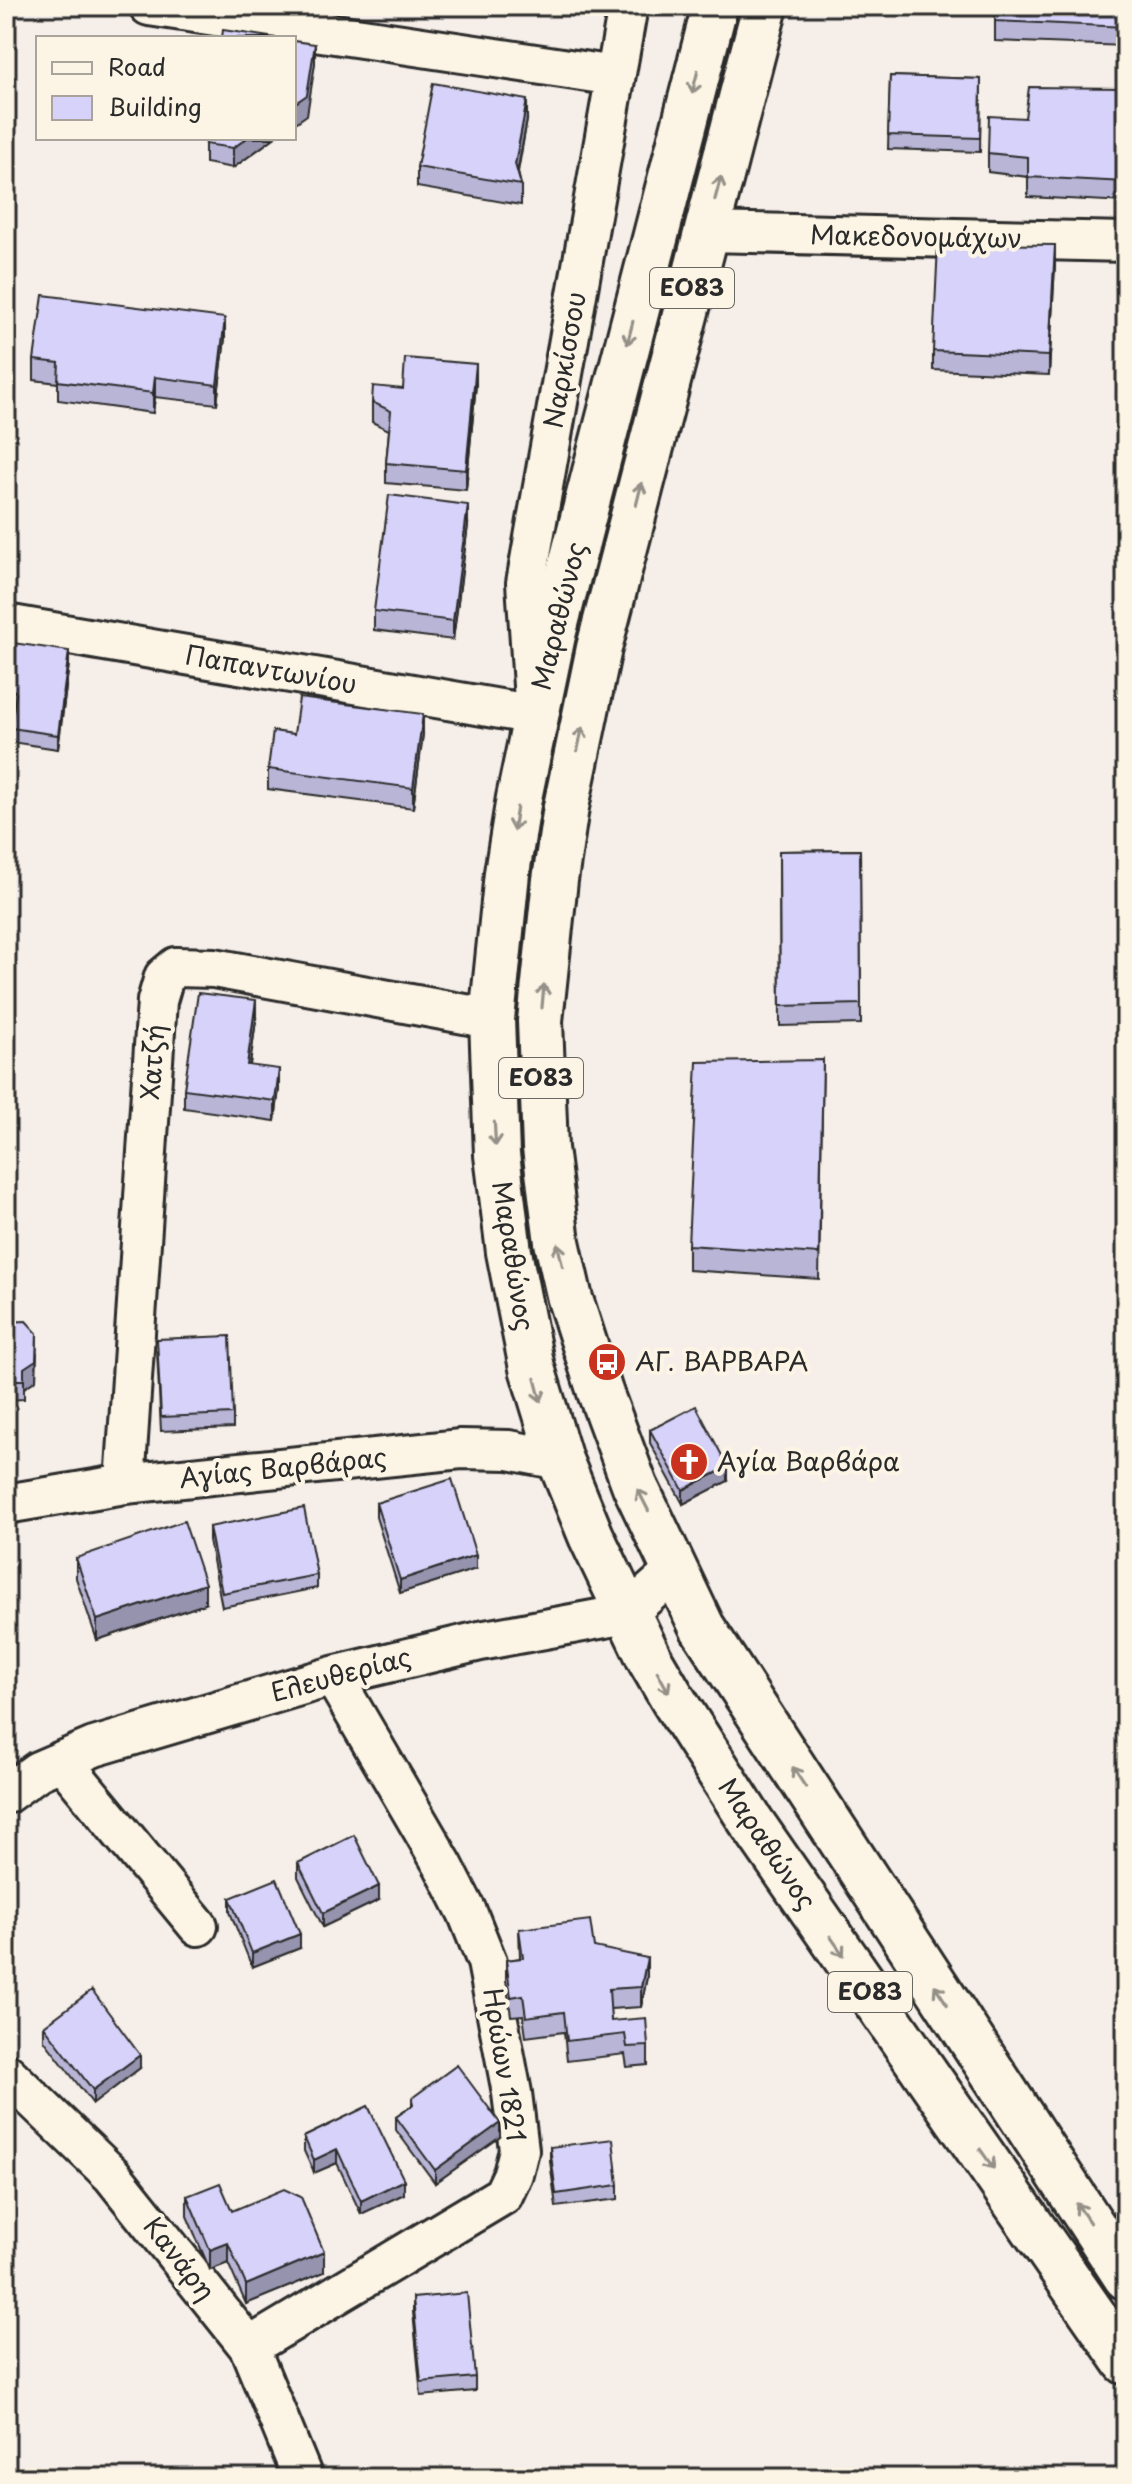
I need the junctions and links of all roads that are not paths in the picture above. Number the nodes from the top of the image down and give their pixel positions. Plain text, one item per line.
1 (149, 6) edge
2 (628, 6) edge
3 (715, 6) edge
4 (765, 6) edge
5 (615, 76) junction
6 (706, 232) junction
7 (1126, 242) edge
8 (6, 624) edge
9 (535, 715) junction
10 (492, 1019) junction
11 (560, 1460) junction
12 (125, 1484) junction
13 (6, 1504) edge
14 (675, 1571) junction
15 (626, 1614) junction
16 (333, 1676) junction
17 (62, 1761) junction
18 (6, 1794) edge
19 (198, 1926) dead end
20 (6, 2073) edge
21 (1126, 2277) edge
22 (249, 2347) junction
23 (1126, 2362) edge
24 (303, 2478) edge

1 - 5 street
2 - 5 street, Ναρκίσσου
3 -> 9 main road, Μαραθώνος / ΕΟ83
6 -> 4 main road, Μαραθώνος / ΕΟ83
5 - 9 street, Ναρκίσσου
6 - 7 street, Μακεδονομάχων
14 -> 6 main road, Μαραθώνος / ΕΟ83
8 - 9 street, Παπαντωνίου
9 -> 10 main road, Μαραθώνος / ΕΟ83
10 -> 11 main road, Μαραθώνος / ΕΟ83
10 - 12 street, Χατζή
11 - 12 street, Αγίας Βαρβάρας
11 - 15 main road, Μαραθώνος / ΕΟ83
12 - 13 street, Αγίας Βαρβάρας
14 - 15 street
21 -> 14 main road, Μαραθώνος / ΕΟ83
15 - 16 street, Ελευθερίας
15 -> 23 main road, Μαραθώνος / ΕΟ83
16 - 17 street, Ελευθερίας
16 - 22 street, Ηρώων 1821
17 - 18 street, Ελευθερίας
17 - 19 street
20 - 22 street, Κανάρη
22 - 24 street, Κανάρη

